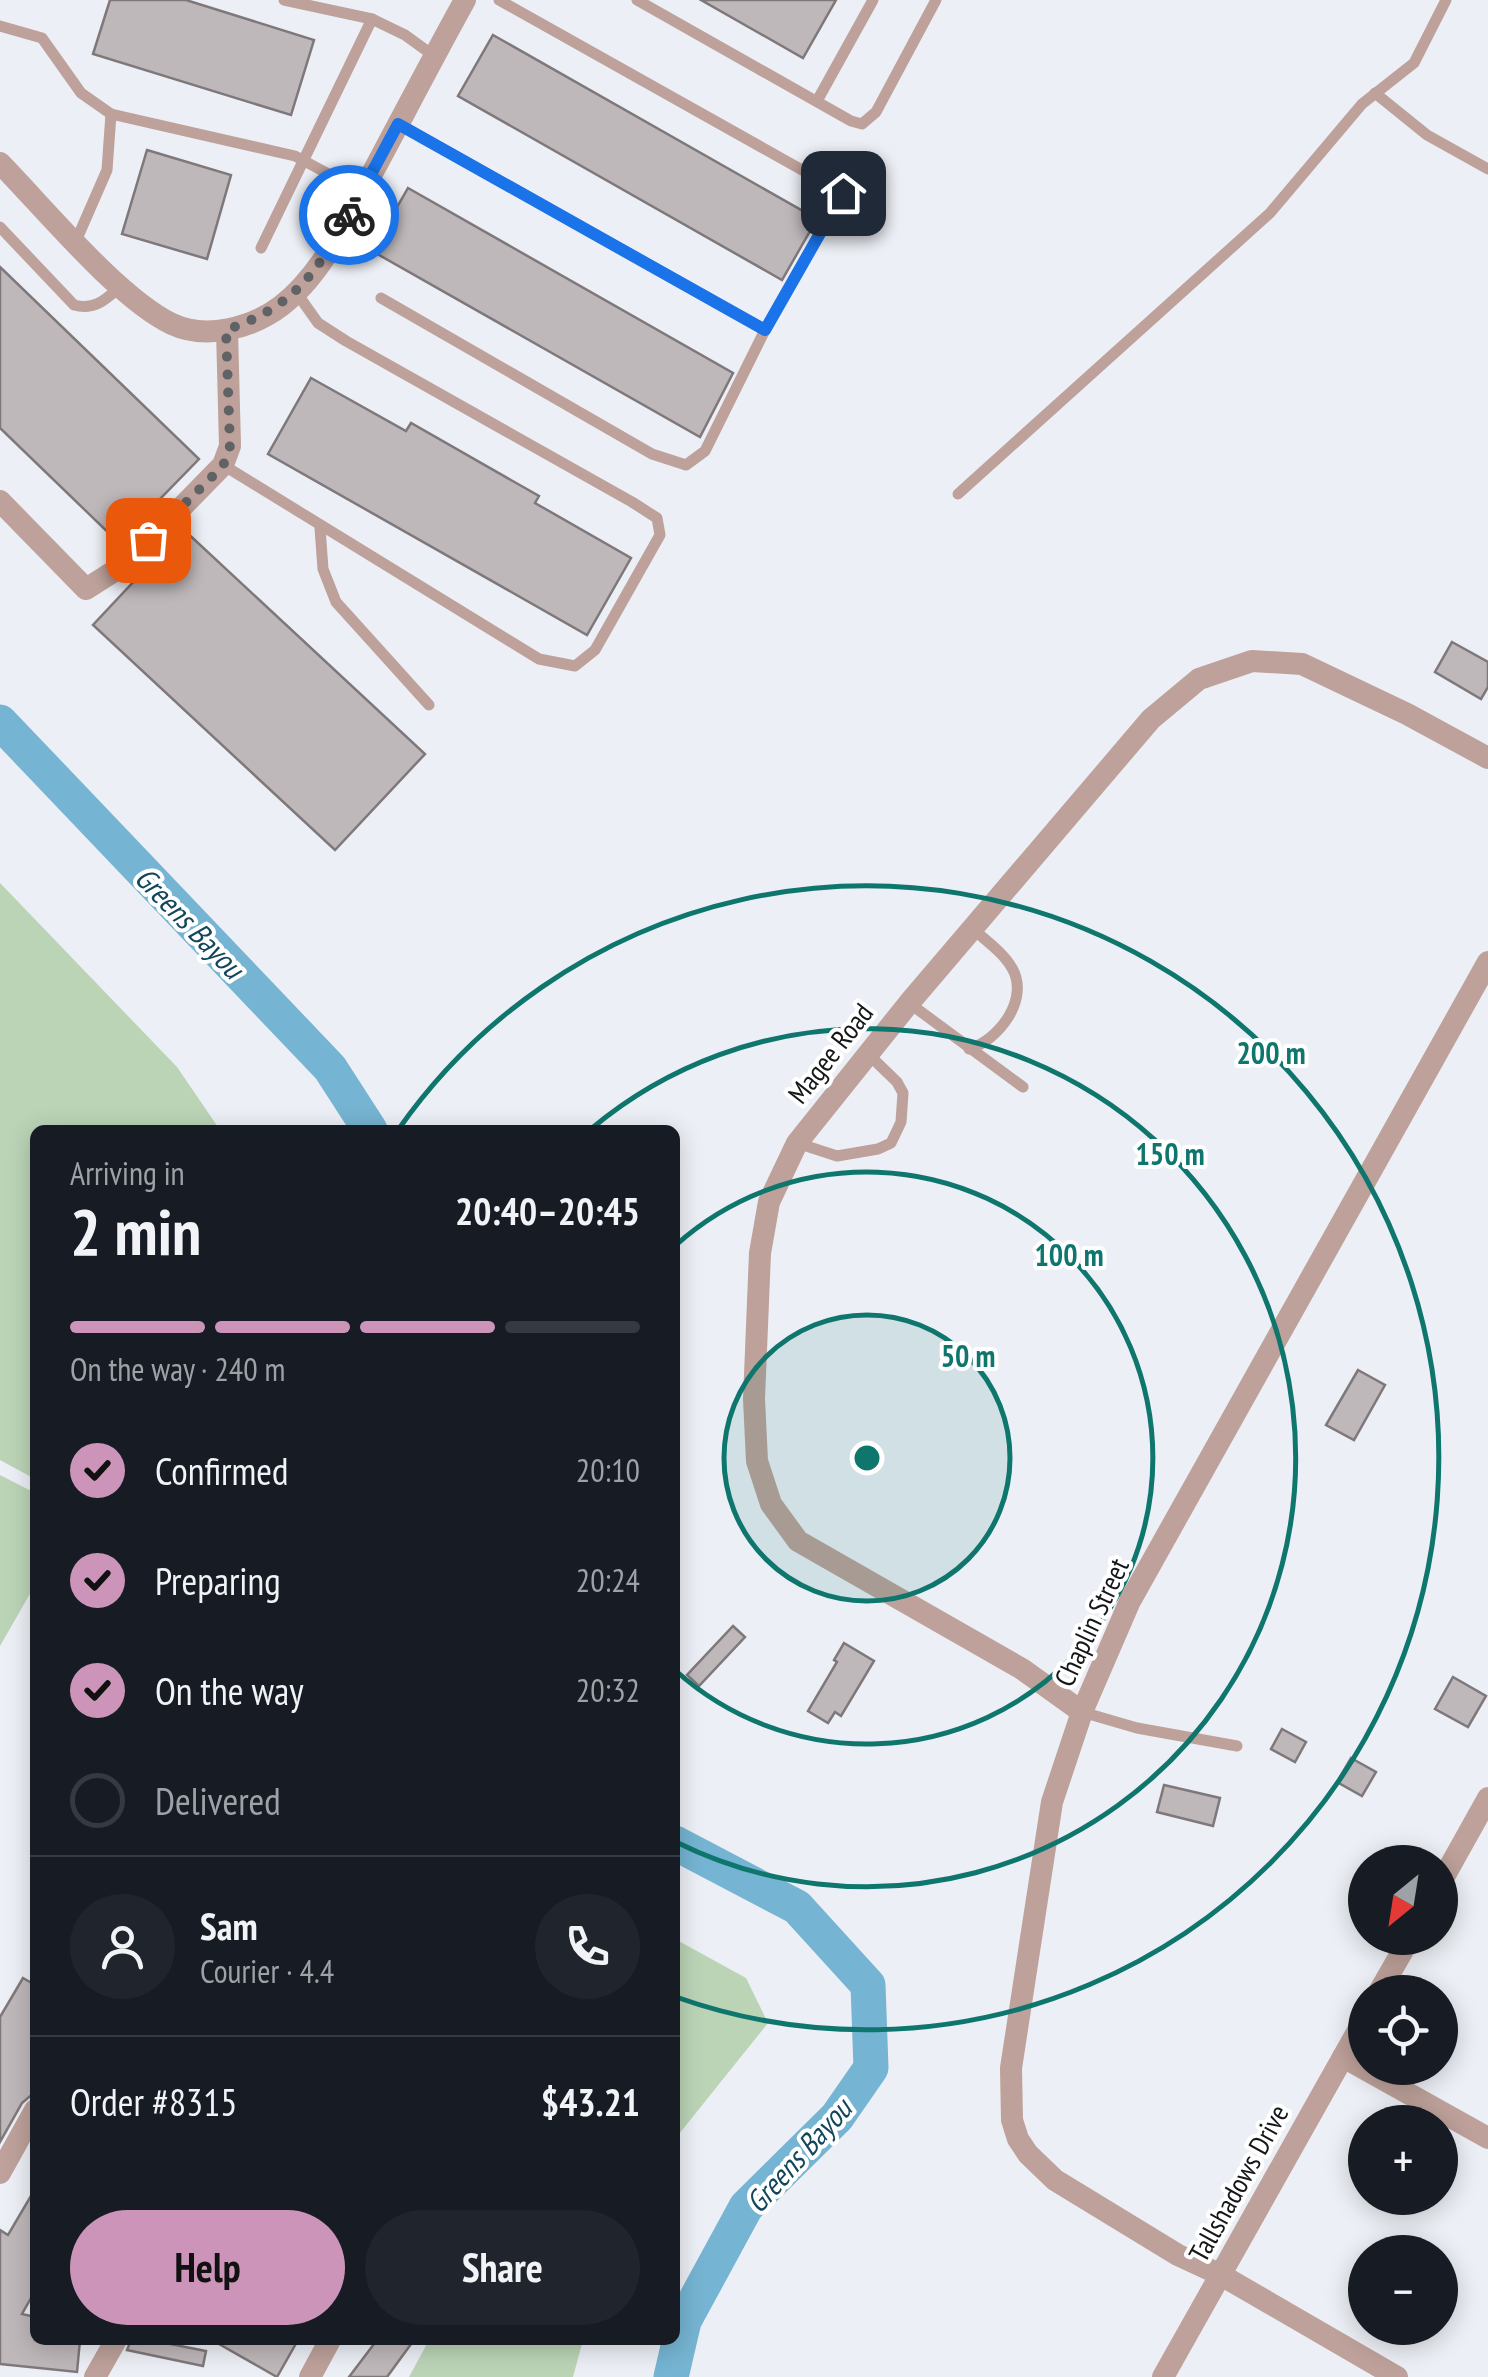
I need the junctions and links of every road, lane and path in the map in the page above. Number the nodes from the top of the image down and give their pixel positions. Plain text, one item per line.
1 (284, 0) edge
2 (464, 0) edge
3 (499, 0) edge
4 (637, 0) edge
5 (873, 0) edge
6 (936, 0) edge
7 (1446, 0) edge
8 (372, 19) junction
9 (0, 26) edge
10 (434, 56) junction
11 (1375, 93) junction
12 (817, 102) junction
13 (111, 114) junction
14 (398, 124) junction
15 (304, 161) junction
16 (0, 163) edge
17 (1488, 169) edge
18 (362, 192) junction
19 (0, 228) edge
20 (76, 241) junction
21 (261, 248) dead end
22 (121, 286) junction
23 (295, 292) junction
24 (381, 298) dead end
25 (226, 330) junction
26 (765, 330) junction
27 (223, 466) junction
28 (958, 494) dead end
29 (0, 501) edge
30 (320, 528) junction
31 (429, 705) dead end
32 (1488, 758) edge
33 (972, 928) junction
34 (1488, 962) edge
35 (909, 1003) junction
36 (969, 1049) junction
37 (867, 1053) junction
38 (1023, 1087) dead end
39 (797, 1143) junction
40 (1082, 1712) junction
41 (1236, 1746) dead end
42 (1488, 1798) edge
43 (1467, 1835) junction
44 (1488, 1848) edge
45 (1458, 1851) edge
46 (1348, 2048) edge
47 (1343, 2057) junction
48 (30, 2119) edge
49 (1488, 2138) edge
50 (0, 2174) edge
51 (1221, 2275) junction
52 (113, 2345) edge
53 (327, 2345) edge
54 (96, 2377) edge
55 (310, 2377) edge
56 (1164, 2377) edge
57 (1397, 2377) edge

1 - 8 lane
2 - 10 street
3 - 26 lane
4 - 12 lane
5 - 12 lane
6 - 12 lane
7 - 11 lane
8 - 10 lane
8 - 15 lane
9 - 13 lane
10 - 14 street
11 - 17 lane
11 - 28 lane
13 - 15 lane
13 - 20 lane
14 - 18 street
14 - 26 lane
15 - 18 lane
15 - 21 lane
16 - 20 street
18 - 23 street
19 - 22 lane
20 - 22 street
22 - 25 street
23 - 25 street
23 - 30 lane
24 - 26 lane
25 - 27 street
27 - 29 street
27 - 30 lane
30 - 31 lane
32 - 33 street, Magee Road
33 - 35 street, Magee Road
33 - 36 lane
34 - 40 street, Chaplin Street
35 - 36 lane
35 - 37 street, Magee Road
36 - 38 lane
37 - 39 street, Magee Road
37 - 39 lane
39 - 40 street, Magee Road
40 - 41 lane
40 - 51 street, Chaplin Street
42 - 43 street
43 - 44 street
43 - 45 street
46 - 47 street, Tallshadows Drive
47 - 49 street
47 - 51 street, Tallshadows Drive
48 - 50 street
51 - 56 street, Tallshadows Drive
51 - 57 street, Chaplin Street
52 - 54 street
53 - 55 street

